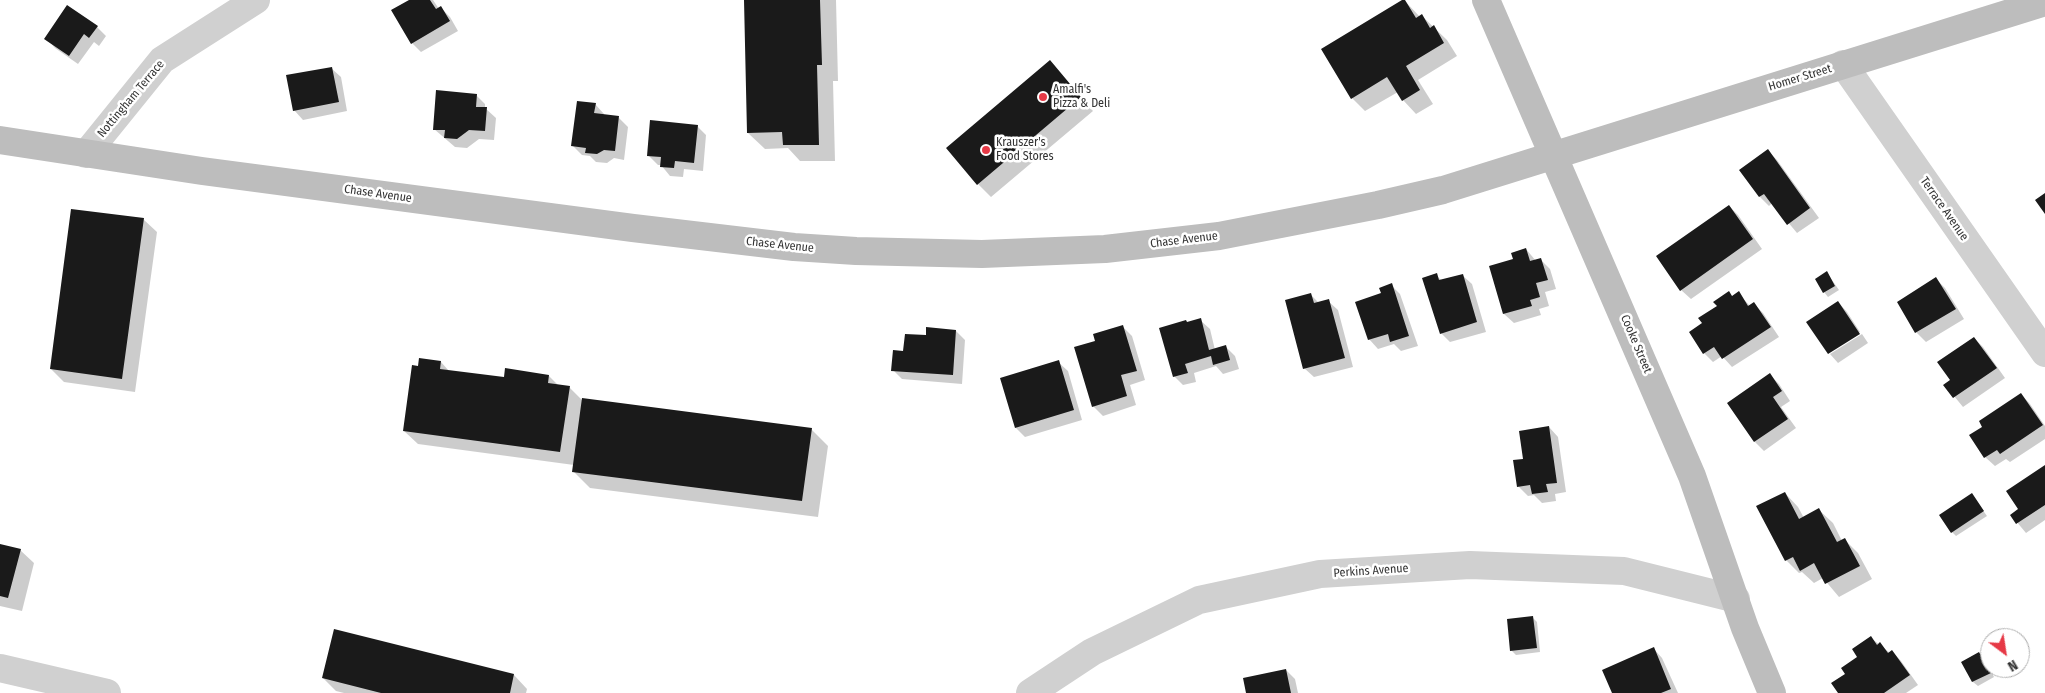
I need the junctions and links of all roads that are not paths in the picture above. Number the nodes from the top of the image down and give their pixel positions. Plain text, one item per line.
1 (1486, 0) edge
2 (2045, 2) edge
3 (245, 7) edge
4 (1843, 64) junction
5 (0, 140) edge
6 (86, 154) junction
7 (1555, 155) junction
8 (2045, 353) edge
9 (1736, 600) junction
10 (0, 668) edge
11 (107, 693) edge
12 (1030, 693) edge
13 (1772, 693) edge

1 - 7 main road, Cooke Street
2 - 4 main road, Homer Street
3 - 6 street, Nottingham Terrace
4 - 7 main road, Homer Street
4 - 8 street, Terrace Avenue
5 - 6 main road, Chase Avenue
6 - 7 main road, Chase Avenue
7 - 9 main road, Cooke Street
9 - 12 street, Perkins Avenue
9 - 13 main road, Cooke Street
10 - 11 street

